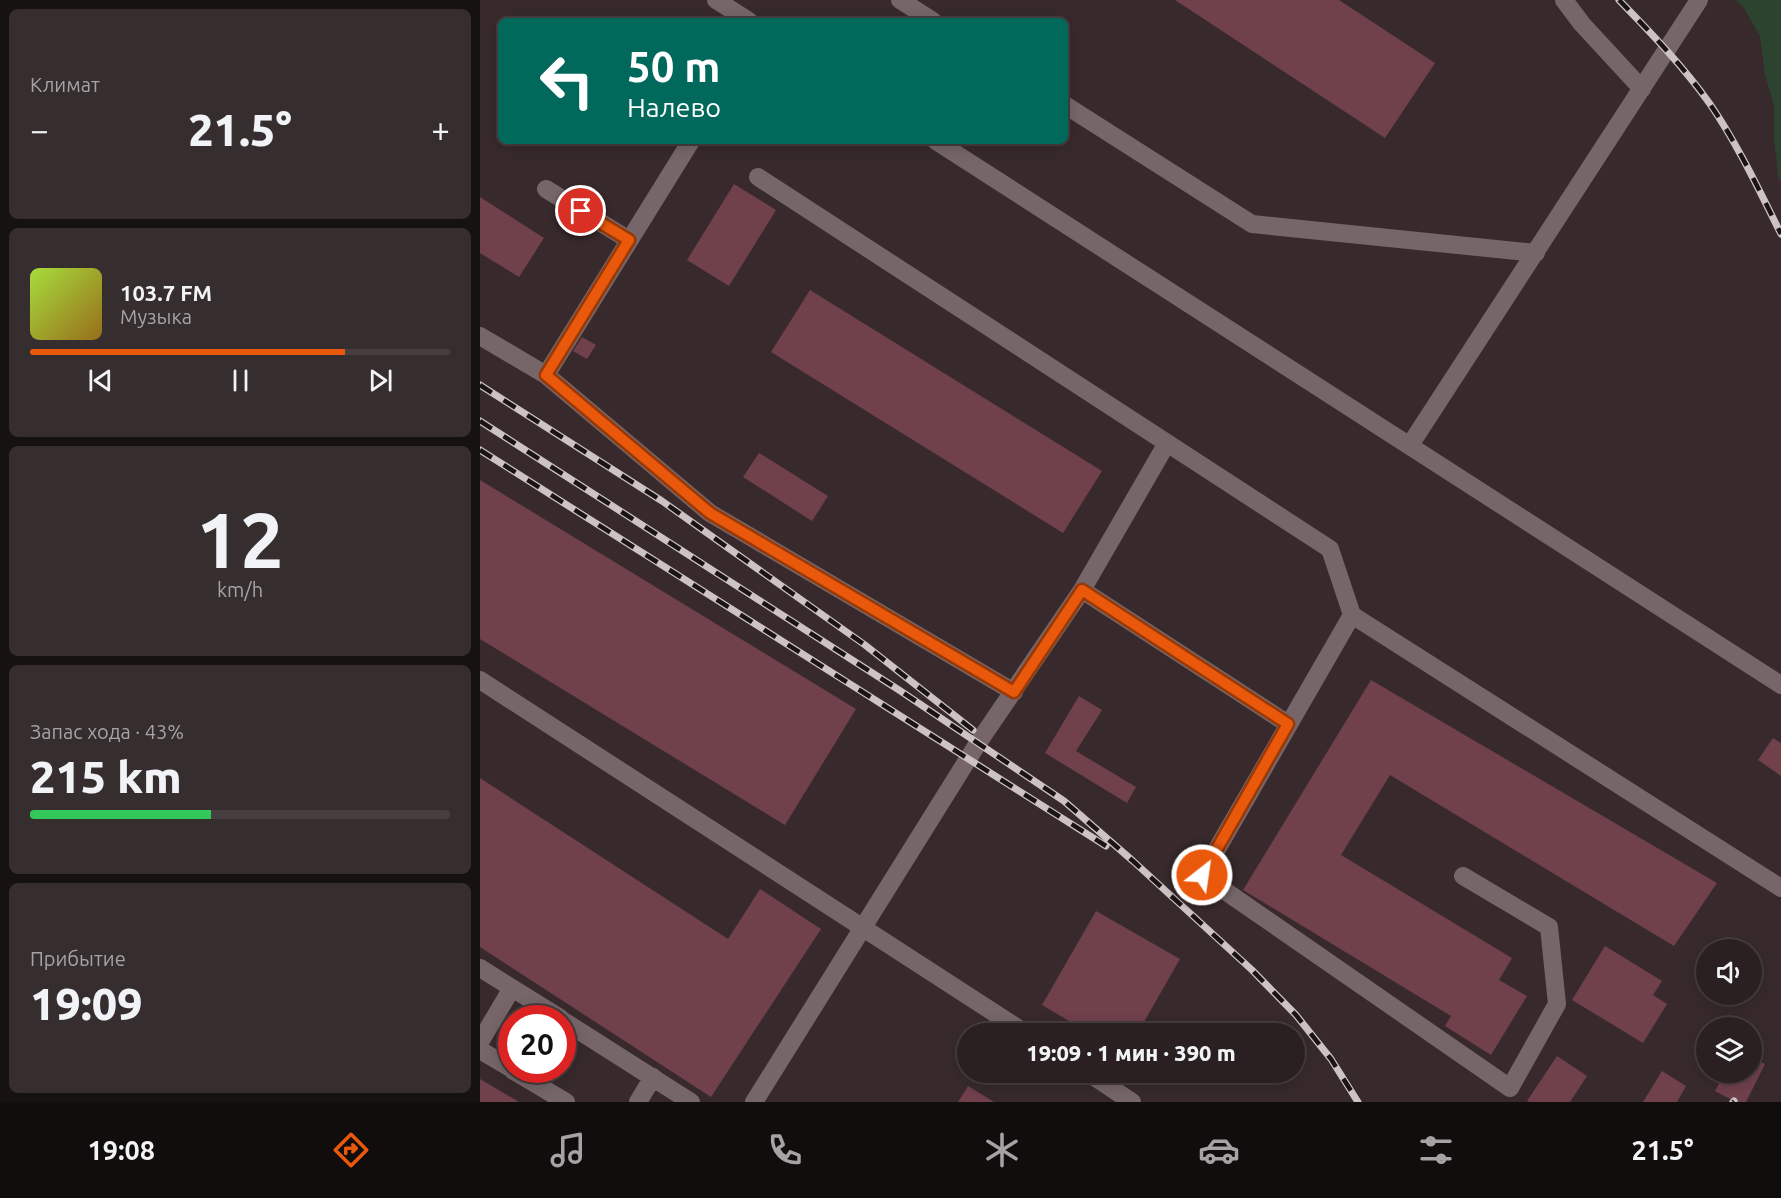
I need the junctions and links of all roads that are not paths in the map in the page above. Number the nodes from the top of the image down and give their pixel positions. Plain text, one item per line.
1 (716, 0) edge
2 (900, 0) edge
3 (1564, 0) edge
4 (1699, 0) edge
5 (929, 12) edge
6 (744, 18) edge
7 (1642, 89) junction
8 (1068, 107) edge
9 (689, 144) edge
10 (941, 144) edge
11 (759, 177) dead end
12 (546, 189) dead end
13 (629, 240) junction
14 (1536, 253) junction
15 (480, 336) edge
16 (546, 375) junction
17 (1167, 443) junction
18 (1410, 445) junction
19 (1082, 590) junction
20 (1352, 615) junction
21 (480, 680) edge
22 (1781, 685) edge
23 (1014, 692) junction
24 (1288, 724) junction
25 (1463, 876) dead end
26 (1781, 888) edge
27 (863, 928) junction
28 (480, 968) edge
29 (512, 988) junction
30 (539, 1005) edge
31 (1010, 1023) edge
32 (576, 1028) edge
33 (480, 1042) edge
34 (480, 1050) edge
35 (498, 1061) edge
36 (653, 1077) junction
37 (535, 1083) edge
38 (1104, 1083) edge
39 (566, 1102) edge
40 (638, 1102) edge
41 (691, 1102) edge
42 (754, 1102) edge
43 (1132, 1102) edge

1 - 6 lane
2 - 5 lane
3 - 7 lane
4 - 7 lane
7 - 14 lane
8 - 14 lane
9 - 13 lane
10 - 18 lane
11 - 17 lane
12 - 13 lane
13 - 16 lane
14 - 18 lane
15 - 16 lane
16 - 23 lane
17 - 19 lane
17 - 20 lane
18 - 22 lane
19 - 23 lane
19 - 24 lane
20 - 24 lane
20 - 26 lane
21 - 27 lane
23 - 27 lane
24 - 25 lane
27 - 31 lane
27 - 42 lane
28 - 29 lane
29 - 30 lane
29 - 33 lane
32 - 36 lane
34 - 35 lane
36 - 40 lane
36 - 41 lane
37 - 39 lane
38 - 43 lane

